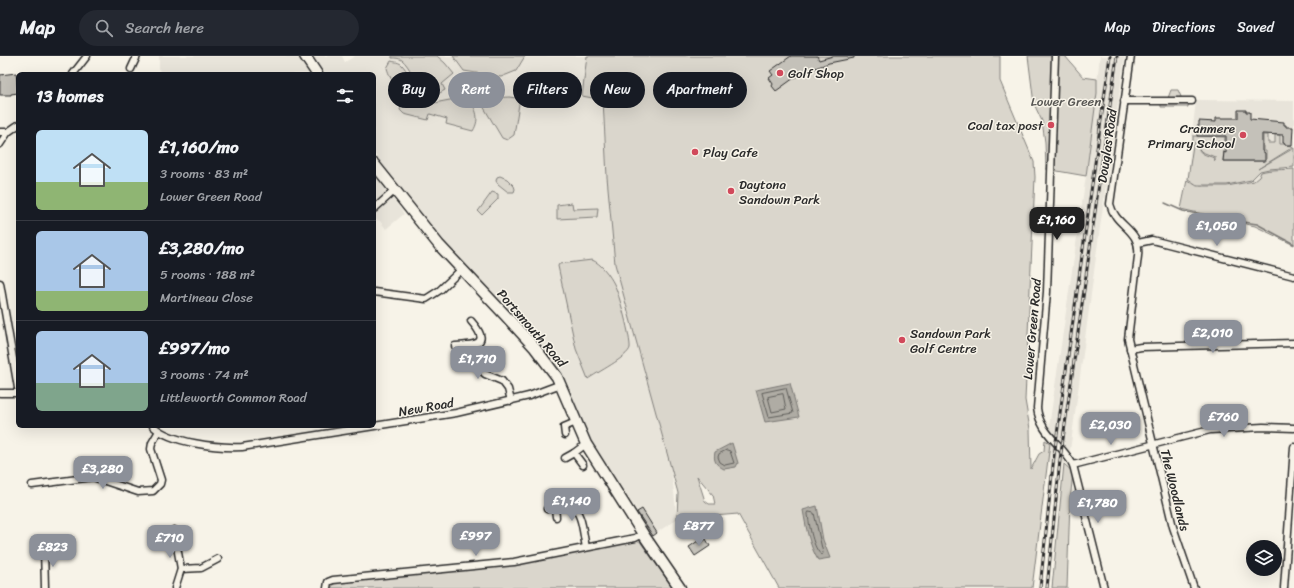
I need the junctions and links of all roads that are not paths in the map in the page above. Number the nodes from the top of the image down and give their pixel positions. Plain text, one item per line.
1 (88, 56) edge
2 (137, 56) edge
3 (299, 56) edge
4 (305, 56) edge
5 (1055, 56) edge
6 (1131, 56) edge
7 (131, 69) dead end
8 (75, 72) edge
9 (309, 72) edge
10 (316, 72) edge
11 (1124, 101) junction
12 (1192, 102) dead end
13 (16, 126) edge
14 (0, 132) edge
15 (8, 132) junction
16 (0, 144) edge
17 (376, 167) edge
18 (394, 191) junction
19 (376, 207) edge
20 (1138, 243) junction
21 (462, 269) junction
22 (1294, 276) edge
23 (0, 283) edge
24 (376, 292) edge
25 (471, 321) dead end
26 (1294, 343) edge
27 (471, 345) junction
28 (455, 346) dead end
29 (1130, 349) junction
30 (477, 364) junction
31 (470, 366) dead end
32 (16, 376) edge
33 (561, 384) junction
34 (0, 393) edge
35 (16, 393) edge
36 (511, 400) junction
37 (576, 422) junction
38 (376, 426) edge
39 (155, 428) edge
40 (364, 428) edge
41 (1294, 428) edge
42 (159, 431) junction
43 (565, 434) dead end
44 (586, 444) junction
45 (1153, 445) junction
46 (1294, 447) edge
47 (574, 452) junction
48 (565, 458) dead end
49 (583, 464) dead end
50 (1074, 465) junction
51 (38, 477) dead end
52 (32, 484) dead end
53 (39, 484) junction
54 (555, 508) junction
55 (547, 509) dead end
56 (556, 517) dead end
57 (174, 530) dead end
58 (643, 534) junction
59 (44, 547) dead end
60 (586, 547) junction
61 (218, 560) dead end
62 (181, 569) junction
63 (45, 588) edge
64 (175, 588) edge
65 (327, 588) edge
66 (680, 588) edge
67 (1104, 588) edge
68 (1194, 588) edge
69 (1284, 588) edge

1 - 8 street
2 - 7 street
3 - 9 main road
4 - 10 main road
5 - 50 street, Lower Green Road
6 - 11 street, Douglas Road
11 - 12 street
11 - 20 street, Douglas Road
13 - 15 street
14 - 15 street
15 - 16 street
17 - 18 main road, Portsmouth Road
18 - 19 street
18 - 21 main road, Portsmouth Road
20 - 22 street
20 - 29 street
21 - 24 street
21 - 33 main road, Portsmouth Road
23 - 32 street
25 - 27 street
26 - 29 street
27 - 28 street
27 - 30 street
29 - 45 street, The Woodlands
30 - 31 street
30 - 36 street
33 - 36 street, New Road
33 - 37 main road, Portsmouth Road
34 - 35 street
36 - 38 street, New Road
37 - 43 street
37 - 44 main road, Portsmouth Road
39 - 42 street, New Road
40 - 42 street, New Road
41 - 45 street
42 - 53 street
44 - 47 street
44 - 58 main road, Portsmouth Road
45 - 50 street
45 - 68 street, The Woodlands
46 - 69 street
47 - 48 street
47 - 49 street
50 - 67 street, Lower Green Road
51 - 53 street
52 - 53 street
54 - 55 street
54 - 56 street
54 - 60 street
57 - 62 street
58 - 60 street
58 - 66 main road, Portsmouth Road
59 - 63 street
60 - 65 street
61 - 62 street
62 - 64 street

